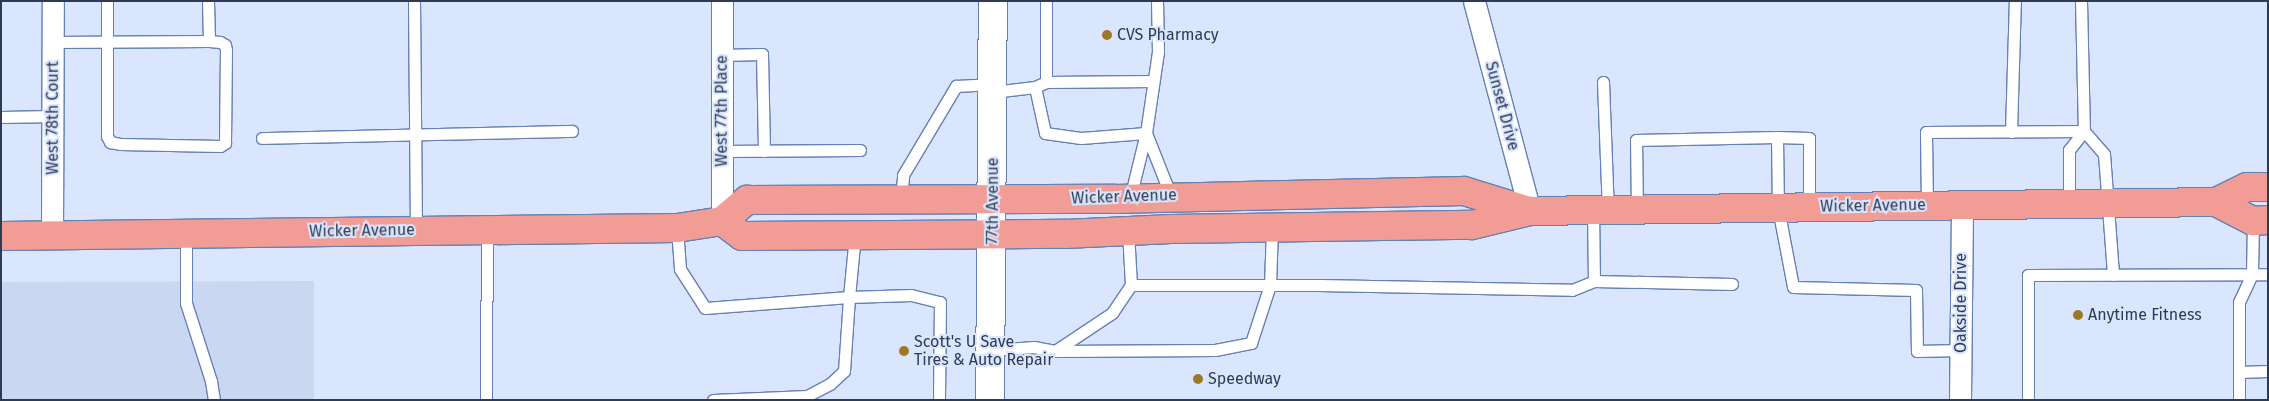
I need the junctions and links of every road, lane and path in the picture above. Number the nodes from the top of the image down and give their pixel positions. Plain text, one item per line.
1 (53, 1) edge
2 (107, 1) edge
3 (208, 1) edge
4 (414, 1) edge
5 (722, 1) edge
6 (993, 1) edge
7 (1046, 1) edge
8 (1157, 1) edge
9 (1474, 1) edge
10 (2015, 1) edge
11 (2081, 1) edge
12 (209, 41) junction
13 (53, 42) junction
14 (107, 42) junction
15 (722, 55) junction
16 (1153, 81) junction
17 (1603, 82) dead end
18 (1040, 85) junction
19 (993, 88) junction
20 (1, 116) edge
21 (53, 116) junction
22 (572, 131) dead end
23 (2084, 131) junction
24 (1146, 132) junction
25 (2011, 132) junction
26 (416, 135) junction
27 (1777, 137) junction
28 (262, 138) dead end
29 (860, 150) dead end
30 (722, 151) junction
31 (764, 151) junction
32 (2268, 187) edge
33 (1171, 196) junction
34 (993, 198) junction
35 (1130, 198) junction
36 (901, 200) junction
37 (2216, 202) junction
38 (2106, 203) junction
39 (2070, 204) junction
40 (1926, 206) junction
41 (1962, 206) junction
42 (1809, 207) junction
43 (1778, 208) junction
44 (1601, 210) junction
45 (1637, 210) junction
46 (1530, 211) junction
47 (2260, 220) edge
48 (722, 221) junction
49 (1272, 227) junction
50 (677, 228) junction
51 (487, 230) junction
52 (416, 231) junction
53 (1128, 231) junction
54 (186, 234) junction
55 (992, 234) junction
56 (855, 235) junction
57 (1, 236) edge
58 (52, 236) junction
59 (2252, 274) junction
60 (2268, 274) edge
61 (2113, 275) junction
62 (1594, 281) junction
63 (1732, 284) dead end
64 (1131, 285) junction
65 (1270, 285) junction
66 (849, 297) junction
67 (992, 350) junction
68 (1961, 350) junction
69 (1055, 351) junction
70 (2268, 371) edge
71 (2239, 372) junction
72 (214, 400) edge
73 (486, 400) edge
74 (713, 400) edge
75 (939, 400) edge
76 (990, 400) edge
77 (1960, 400) edge
78 (2028, 400) edge
79 (2239, 400) edge

1 - 13 street, West 78th Court
2 - 14 lane
3 - 12 lane
4 - 26 lane
5 - 15 street, West 77th Place
6 - 19 street, 77th Avenue
7 - 18 lane
8 - 16 lane
9 - 46 street, Sunset Drive
10 - 25 lane
11 - 23 lane
12 - 14 lane
12 - 14 lane
13 - 14 lane
13 - 21 street, West 78th Court
15 - 30 street, West 77th Place
15 - 31 lane
16 - 18 lane
16 - 24 lane
17 - 44 lane
18 - 19 lane
18 - 24 lane
19 - 34 street, 77th Avenue
19 - 36 lane
20 - 21 lane
21 - 58 street, West 78th Court
22 - 26 lane
23 - 25 lane
23 - 38 lane
23 - 39 lane
24 - 33 lane
24 - 35 lane
25 - 40 lane
26 - 28 lane
26 - 52 lane
27 - 42 lane
27 - 43 lane
27 - 45 lane
29 - 31 lane
30 - 31 lane
30 - 48 street, West 77th Place
32 - 37 highway, Wicker Avenue
33 - 35 highway, Wicker Avenue
33 - 46 highway, Wicker Avenue
34 - 35 highway, Wicker Avenue
34 - 36 highway, Wicker Avenue
34 - 55 street, 77th Avenue
36 - 48 highway, Wicker Avenue
37 - 38 highway, Wicker Avenue
37 - 47 highway, Wicker Avenue
38 - 39 highway, Wicker Avenue
38 - 61 lane
39 - 41 highway, Wicker Avenue
40 - 41 highway, Wicker Avenue
40 - 42 highway, Wicker Avenue
41 - 68 street, Oakside Drive
42 - 43 highway, Wicker Avenue
43 - 45 highway, Wicker Avenue
43 - 68 lane
44 - 45 highway, Wicker Avenue
44 - 46 highway, Wicker Avenue
44 - 62 lane
46 - 49 highway, Wicker Avenue
47 - 59 lane
48 - 50 highway, Wicker Avenue
48 - 56 highway, Wicker Avenue
49 - 53 highway, Wicker Avenue
49 - 65 lane
50 - 51 highway, Wicker Avenue
50 - 66 lane
51 - 52 highway, Wicker Avenue
51 - 73 lane
52 - 54 highway, Wicker Avenue
53 - 55 highway, Wicker Avenue
53 - 64 lane
54 - 58 highway, Wicker Avenue
54 - 72 lane
55 - 56 highway, Wicker Avenue
55 - 67 street, 77th Avenue
56 - 66 lane
57 - 58 highway, Wicker Avenue
59 - 60 lane
59 - 61 lane
59 - 71 lane
61 - 78 lane
62 - 63 lane
62 - 65 lane
64 - 65 lane
64 - 69 lane
65 - 69 lane
66 - 74 lane
66 - 75 lane
67 - 69 lane
67 - 76 street, 77th Avenue
68 - 77 street, Oakside Drive
70 - 71 lane
71 - 79 lane

